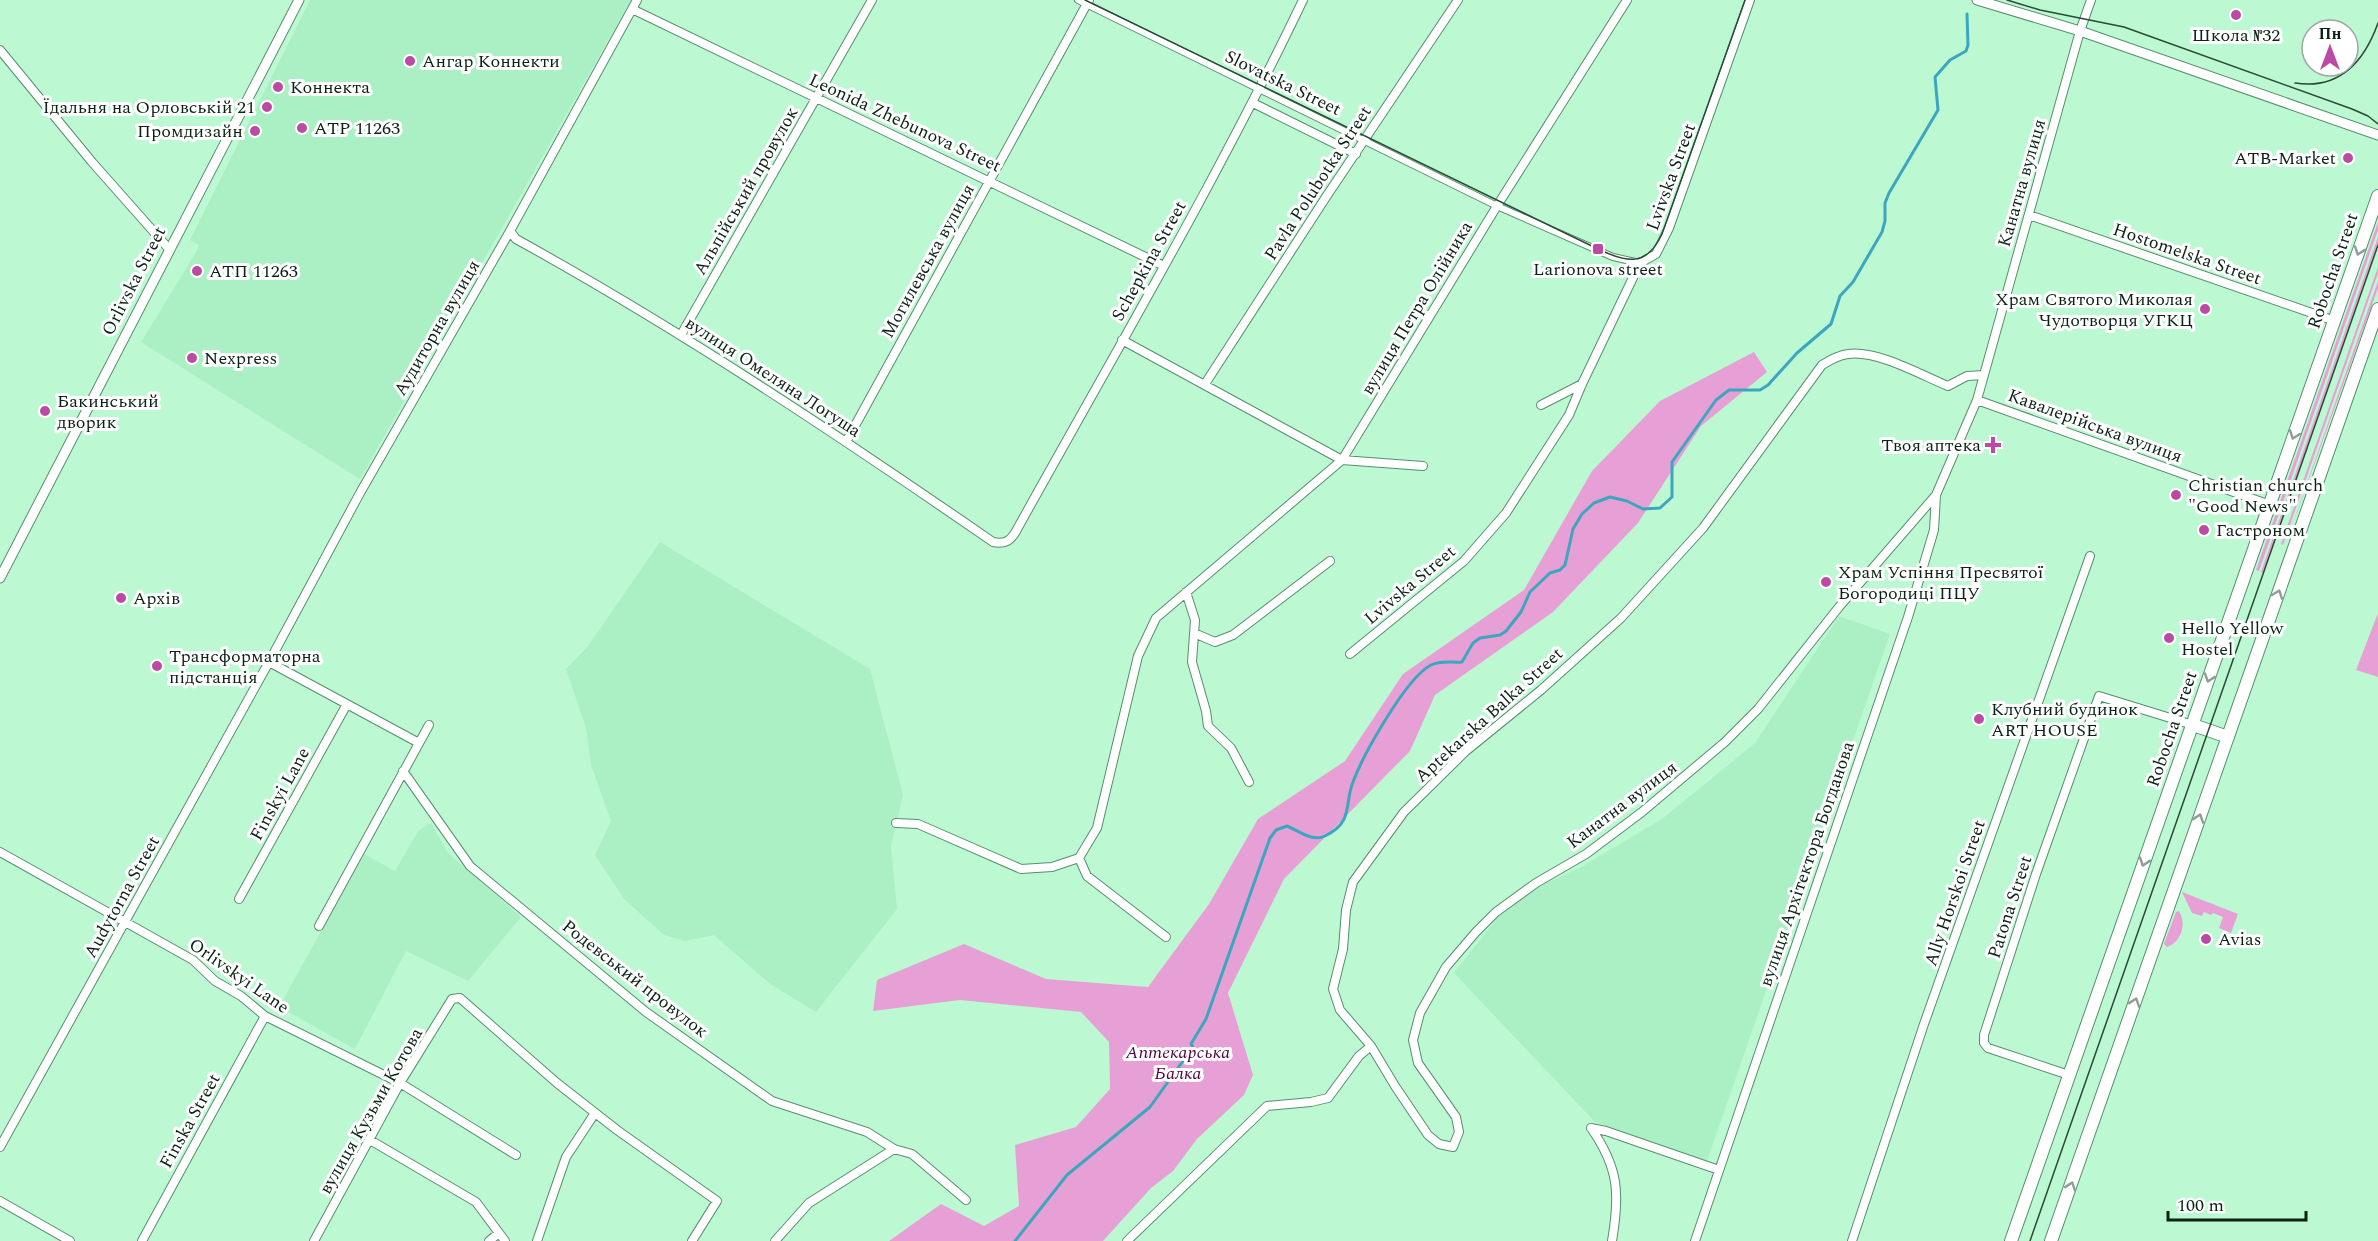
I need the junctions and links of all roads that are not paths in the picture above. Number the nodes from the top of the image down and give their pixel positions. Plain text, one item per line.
1 (299, 0) edge
2 (637, 0) edge
3 (872, 0) edge
4 (1078, 0) edge
5 (1303, 0) edge
6 (1458, 0) edge
7 (1627, 0) edge
8 (1750, 0) edge
9 (1977, 0) edge
10 (2091, 0) edge
11 (1088, 2) edge
12 (632, 9) junction
13 (2080, 31) junction
14 (0, 50) edge
15 (1261, 88) junction
16 (817, 98) junction
17 (1253, 103) junction
18 (2378, 135) edge
19 (1365, 140) junction
20 (1356, 154) junction
21 (990, 180) junction
22 (2378, 196) edge
23 (1497, 206) junction
24 (2029, 215) junction
25 (510, 231) junction
26 (169, 249) junction
27 (1640, 263) junction
28 (1164, 266) junction
29 (2378, 309) edge
30 (2335, 321) junction
31 (681, 335) junction
32 (1122, 340) junction
33 (1984, 375) junction
34 (1205, 384) junction
35 (1582, 384) junction
36 (1977, 400) junction
37 (1541, 405) dead end
38 (846, 442) junction
39 (1342, 460) junction
40 (1423, 466) dead end
41 (1936, 495) junction
42 (2270, 505) junction
43 (1015, 533) joint
44 (2090, 556) dead end
45 (1330, 561) dead end
46 (0, 578) edge
47 (1186, 592) junction
48 (1194, 633) junction
49 (1350, 654) dead end
50 (269, 662) junction
51 (347, 704) junction
52 (429, 725) dead end
53 (2193, 725) junction
54 (2228, 736) junction
55 (419, 743) junction
56 (403, 771) junction
57 (1249, 782) dead end
58 (897, 823) dead end
59 (1, 856) edge
60 (1079, 858) junction
61 (239, 899) dead end
62 (124, 924) junction
63 (319, 926) dead end
64 (1166, 937) dead end
65 (265, 1016) junction
66 (1371, 1046) junction
67 (2069, 1075) junction
68 (400, 1083) junction
69 (595, 1113) junction
70 (370, 1140) junction
71 (0, 1147) edge
72 (894, 1149) junction
73 (516, 1155) dead end
74 (1719, 1170) junction
75 (966, 1200) dead end
76 (0, 1201) edge
77 (499, 1233) junction
78 (69, 1241) edge
79 (142, 1241) edge
80 (314, 1241) edge
81 (489, 1241) edge
82 (505, 1241) edge
83 (537, 1241) edge
84 (692, 1241) edge
85 (775, 1241) edge
86 (1126, 1241) edge
87 (1612, 1241) edge
88 (1695, 1241) edge
89 (1852, 1241) edge
90 (2011, 1241) edge
91 (2051, 1241) edge

1 - 26 street, Orlivska Street
2 - 12 street
3 - 16 street, Альпійський провулок
4 - 11 street, Slovatska Street
5 - 15 street, Schepkina Street
6 - 19 street, Pavla Polubotka Street
7 - 23 street, вулиця Петра Олійника
8 - 27 street, Lvivska Street
9 - 13 street
10 - 13 street, Канатна вулиця
11 - 15 street, Slovatska Street
11 - 21 street, Могилевська вулиця
12 - 16 street, Leonida Zhebunova Street
12 - 25 street, Аудиторна вулиця
13 - 18 street
13 - 24 street, Канатна вулиця
14 - 26 street
15 - 17 street, Schepkina Street
15 - 19 street, Slovatska Street
16 - 21 street, Leonida Zhebunova Street
16 - 31 street, Альпійський провулок
17 - 20 street
17 - 28 street, Schepkina Street
19 - 20 street, Pavla Polubotka Street
19 - 23 street, Slovatska Street
20 - 34 street, Pavla Polubotka Street
21 - 28 street, Leonida Zhebunova Street
21 - 38 street, Могилевська вулиця
22 -> 30 main road, Robocha Street
23 - 27 street, Slovatska Street
23 - 39 street, вулиця Петра Олійника
24 - 30 street, Hostomelska Street
24 - 33 street, Канатна вулиця
25 - 31 street, вулиця Омеляна Логуша
25 - 50 street, Аудиторна вулиця
26 - 46 street, Orlivska Street
27 - 35 street, Lvivska Street
28 - 32 street, Schepkina Street
54 -> 29 main road
30 -> 42 main road, Robocha Street
31 - 38 street, вулиця Омеляна Логуша
32 - 34 street
32 - 43 street, Schepkina Street
33 - 36 street, Канатна вулиця
33 - 66 street, Aptekarska Balka Street
34 - 39 street
35 - 37 street
35 - 49 street, Lvivska Street
36 - 41 street, Канатна вулиця
36 - 42 street, Кавалерійська вулиця
38 - 43 street, вулиця Омеляна Логуша
39 - 40 street
39 - 47 street, вулиця Петра Олійника
41 - 66 street, Канатна вулиця
41 - 74 street, вулиця Архітектора Богданова
42 -> 53 main road, Robocha Street
44 - 89 street, Ally Horskoi Street
45 - 48 street
47 - 48 street
47 - 60 street, вулиця Петра Олійника
48 - 57 street
50 - 51 street
50 - 62 street, Audytorna Street
51 - 55 street
51 - 61 street, Finskyi Lane
52 - 55 street
53 - 54 main road
53 -> 67 main road, Robocha Street
53 - 67 street, Patona Street
91 -> 54 main road
55 - 56 street
56 - 63 street
56 - 72 street, Родевський провулок
58 - 60 street
59 - 62 street, Orlivskyi Lane
60 - 64 street
62 - 65 street, Orlivskyi Lane
62 - 71 street, Audytorna Street
65 - 68 street, Orlivskyi Lane
65 - 79 street, Finska Street
66 - 86 street
67 - 90 main road, Robocha Street
68 - 69 street, вулиця Кузьми Котова
68 - 70 street, вулиця Кузьми Котова
68 - 73 street, Orlivskyi Lane
69 - 83 street
69 - 84 street
70 - 77 street
70 - 80 street, вулиця Кузьми Котова
72 - 75 street, Родевський провулок
72 - 85 street
74 - 87 street
74 - 88 street, вулиця Архітектора Богданова
76 - 78 street
77 - 81 street
77 - 82 street

